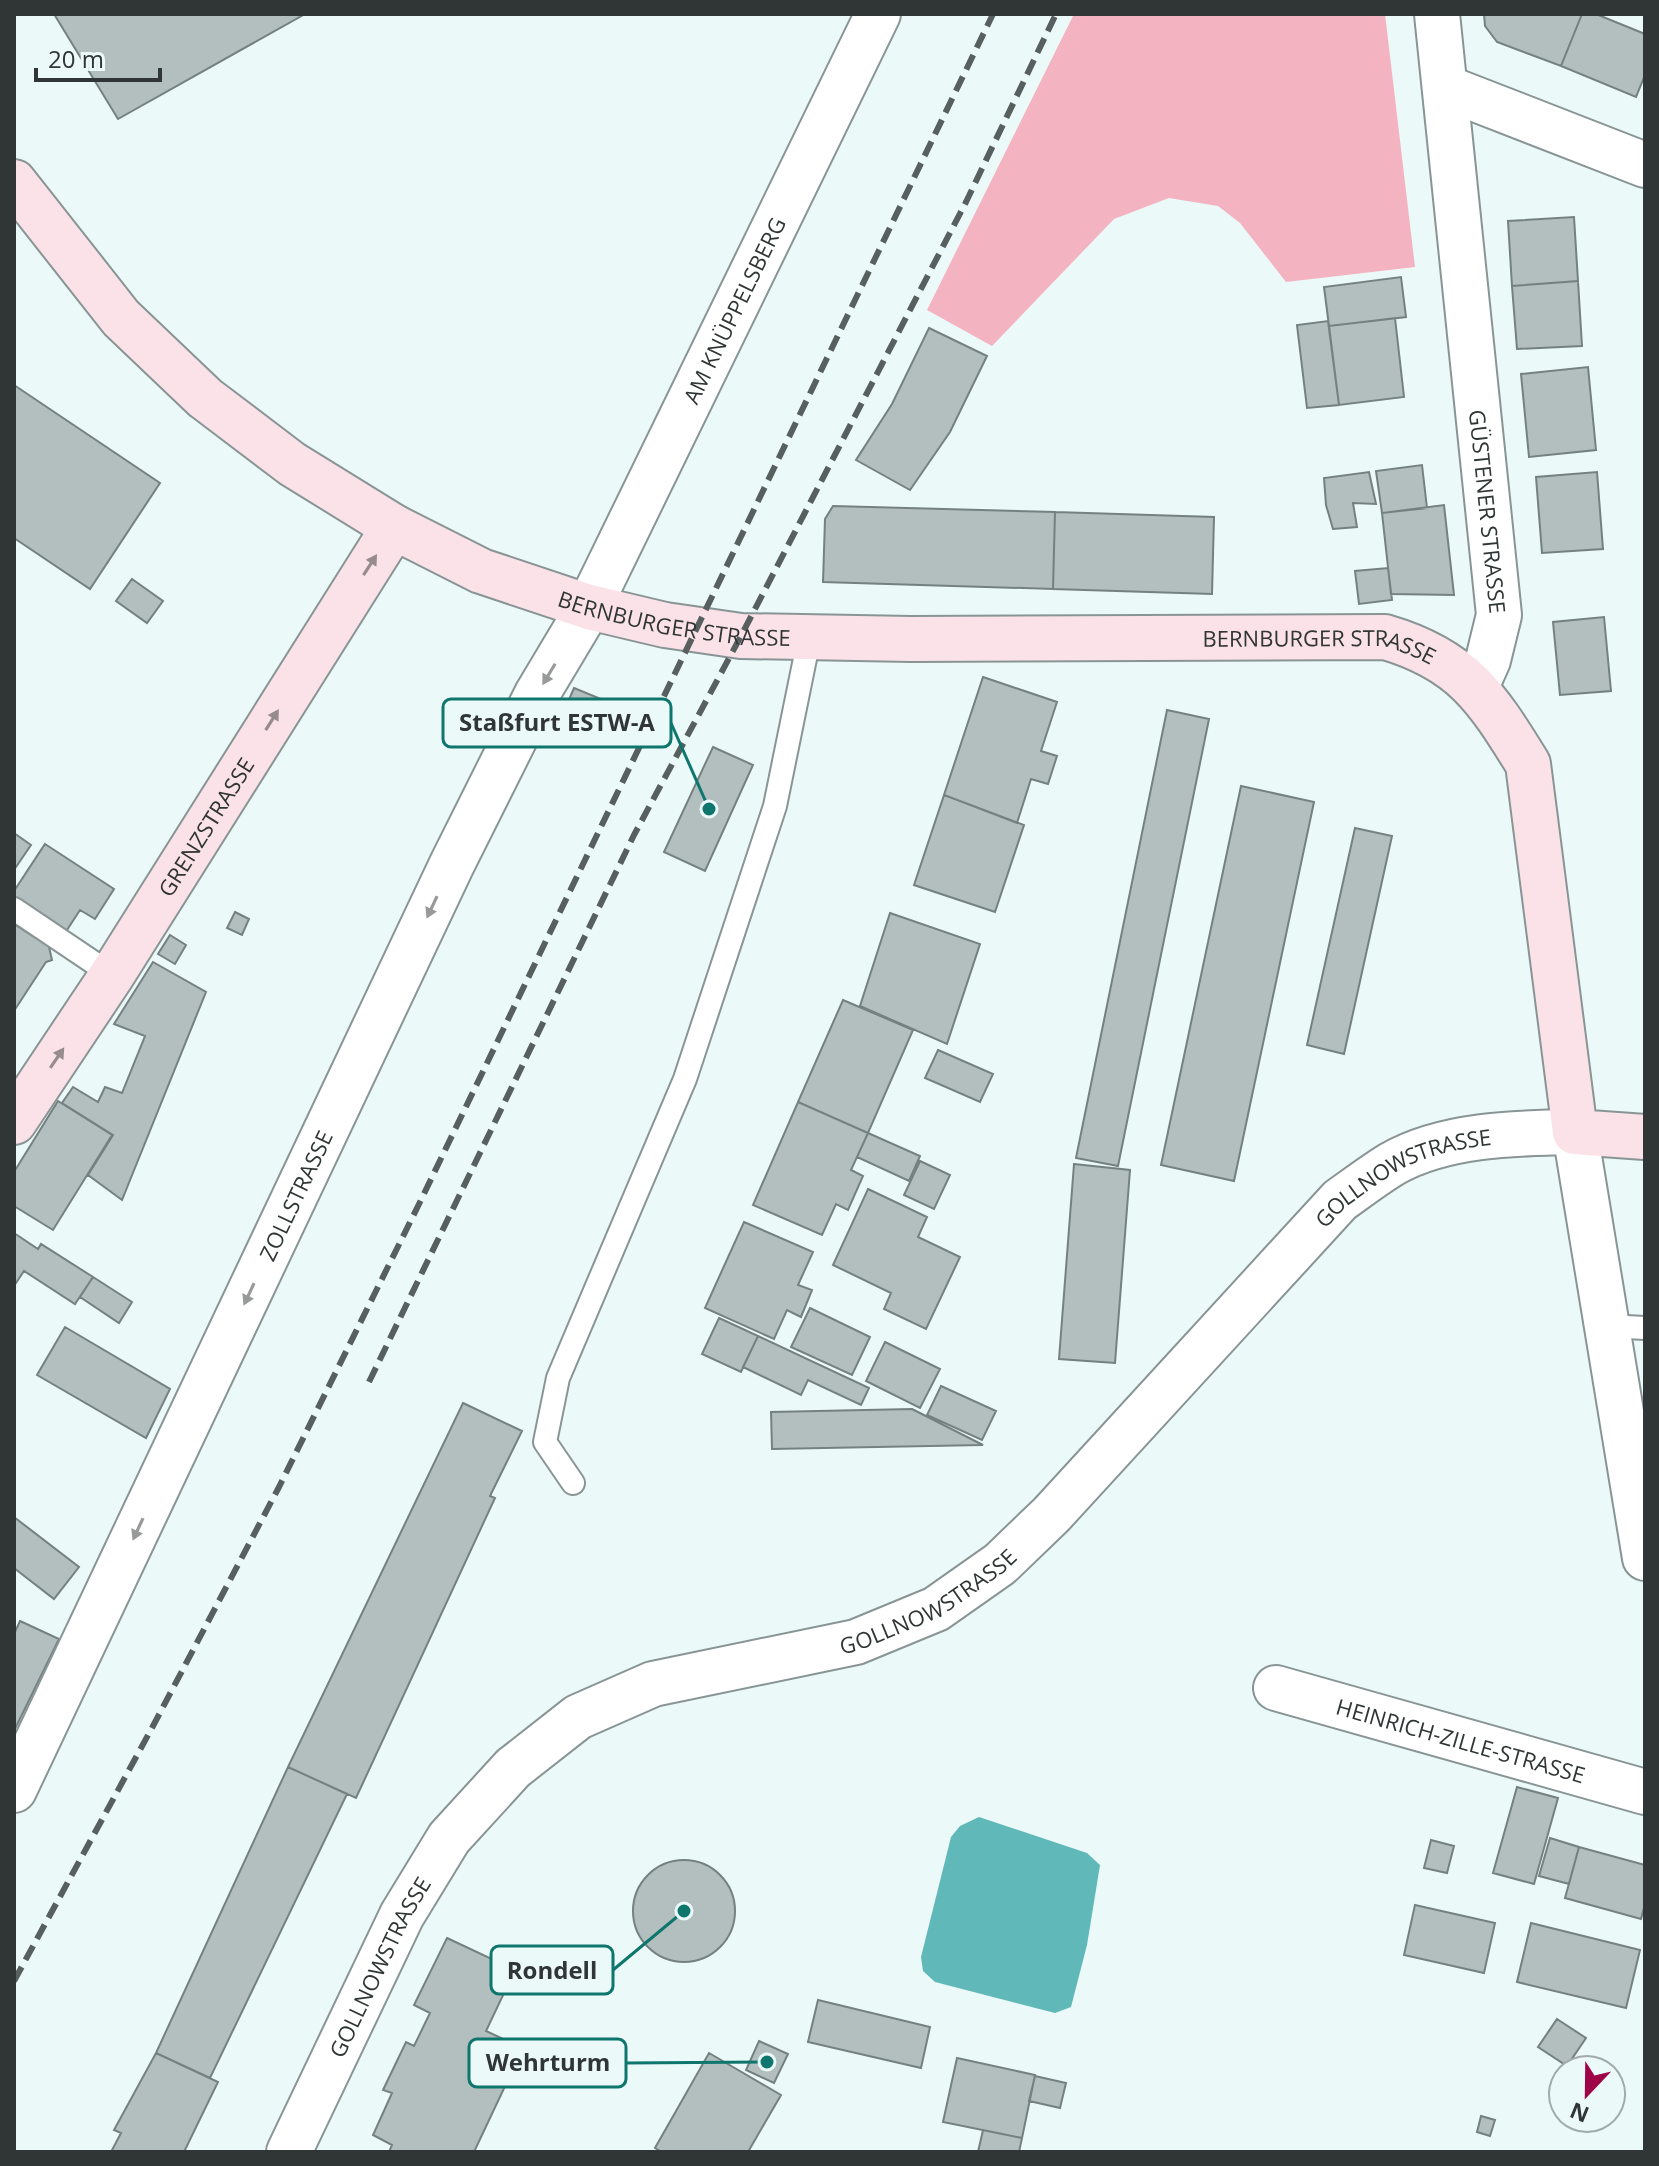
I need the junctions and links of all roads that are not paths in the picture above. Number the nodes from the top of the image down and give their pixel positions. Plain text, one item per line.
1 (878, 14) edge
2 (1437, 14) edge
3 (1447, 88) junction
4 (1645, 165) edge
5 (14, 182) edge
6 (394, 527) junction
7 (589, 607) junction
8 (809, 639) junction
9 (1476, 687) junction
10 (14, 909) edge
11 (112, 975) junction
12 (14, 1122) edge
13 (1575, 1132) junction
14 (1645, 1137) edge
15 (1626, 1327) edge
16 (573, 1483) dead end
17 (1643, 1532) edge
18 (1276, 1688) dead end
19 (14, 1790) edge
20 (1645, 1792) edge
21 (289, 2152) edge

1 - 7 street, AM KNÜPPELSBERG
2 - 3 street, GÜSTENER STRASSE
3 - 4 street
3 - 9 street, GÜSTENER STRASSE
5 - 6 main road, BERNBURGER STRASSE
6 - 7 main road, BERNBURGER STRASSE
11 -> 6 main road, GRENZSTRASSE
7 - 8 main road, BERNBURGER STRASSE
7 -> 19 street, ZOLLSTRASSE
8 - 9 main road, BERNBURGER STRASSE
8 - 16 lane
9 - 13 main road
10 - 11 lane
12 -> 11 main road, GRENZSTRASSE
13 - 14 main road, GOLLNOWSTRASSE
13 - 15 street
13 - 21 street, GOLLNOWSTRASSE
15 - 17 street
18 - 20 street, HEINRICH-ZILLE-STRASSE

